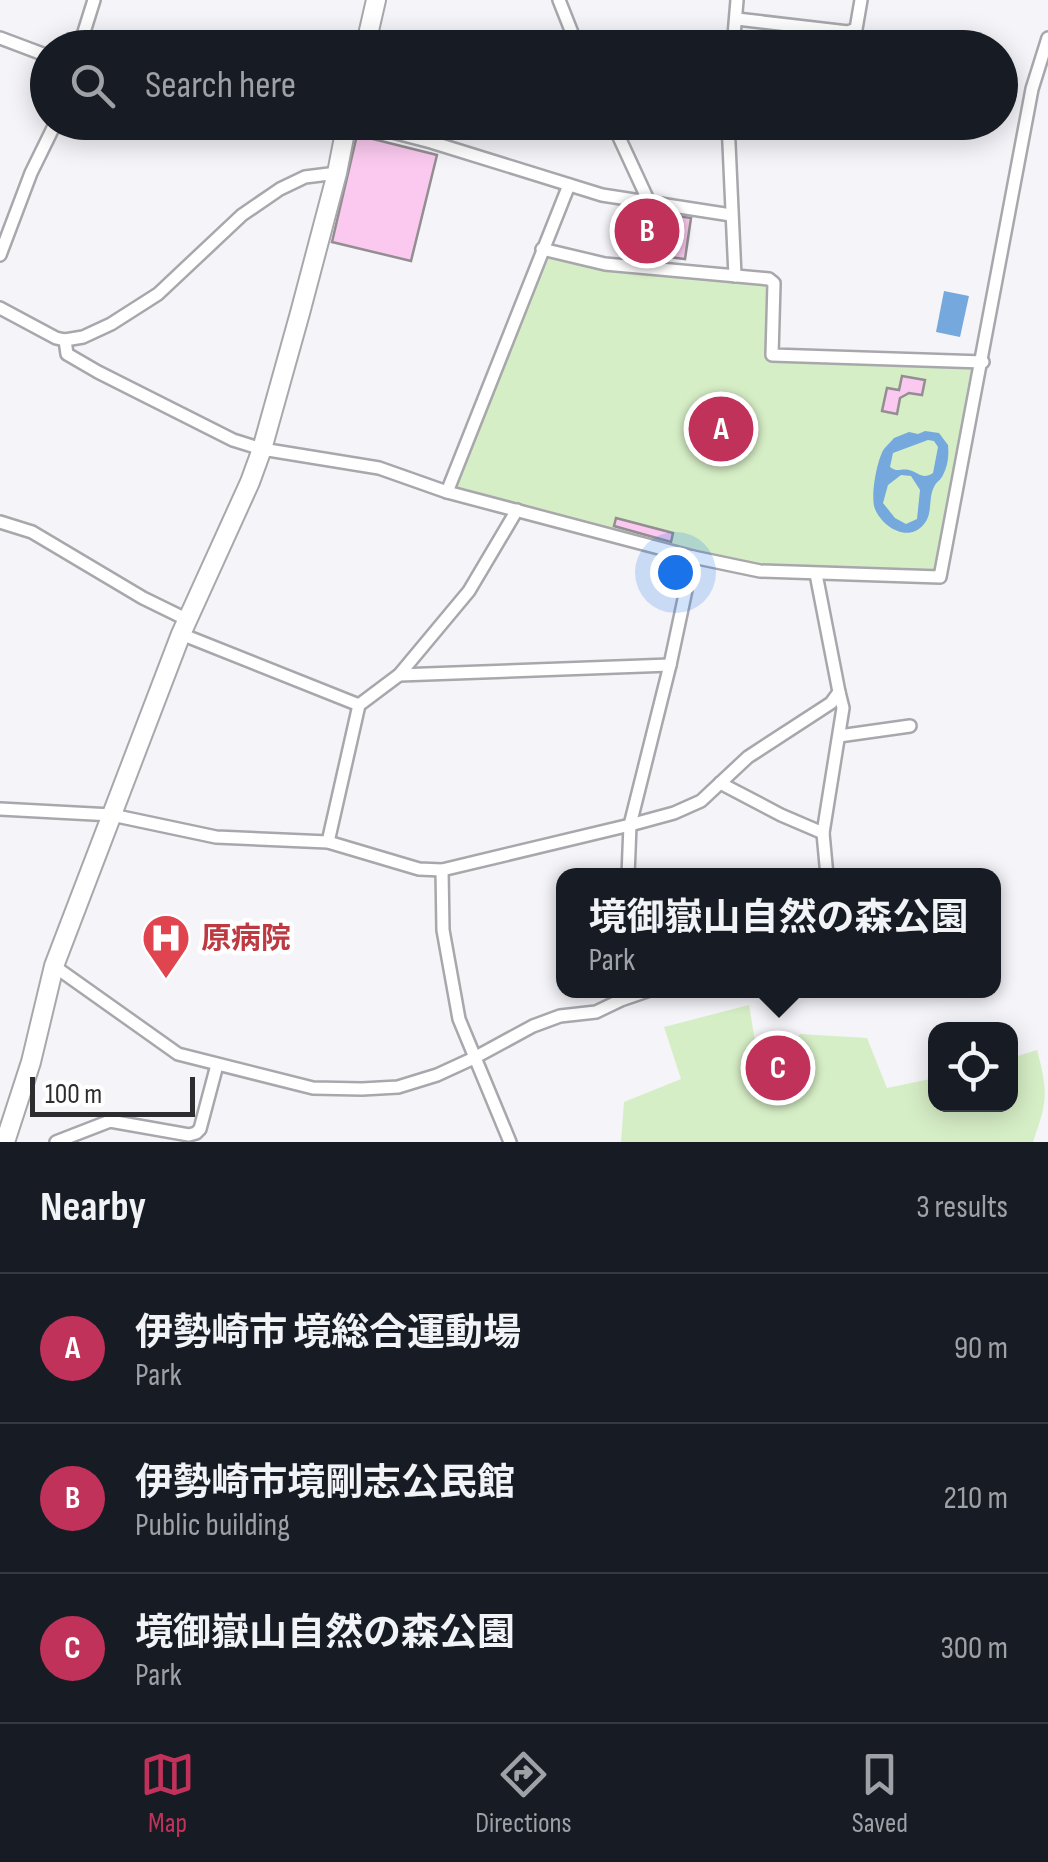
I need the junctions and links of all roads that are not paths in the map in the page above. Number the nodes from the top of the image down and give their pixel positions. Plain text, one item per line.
1 (94, 0) edge
2 (559, 0) edge
3 (737, 0) edge
4 (861, 0) edge
5 (380, 3) edge
6 (737, 19) junction
7 (85, 30) edge
8 (371, 30) edge
9 (571, 30) edge
10 (735, 30) edge
11 (831, 30) edge
12 (853, 30) edge
13 (0, 38) edge
14 (1048, 38) edge
15 (30, 49) edge
16 (47, 140) edge
17 (346, 140) edge
18 (424, 140) edge
19 (620, 140) edge
20 (729, 140) edge
21 (336, 173) junction
22 (569, 185) junction
23 (649, 202) junction
24 (732, 215) junction
25 (542, 249) junction
26 (0, 255) edge
27 (735, 276) junction
28 (0, 308) edge
29 (65, 340) junction
30 (983, 362) junction
31 (262, 449) junction
32 (447, 492) junction
33 (517, 510) junction
34 (0, 522) edge
35 (693, 557) junction
36 (816, 574) junction
37 (184, 628) junction
38 (670, 665) junction
39 (400, 675) junction
40 (839, 692) junction
41 (359, 705) junction
42 (910, 726) dead end
43 (838, 736) junction
44 (720, 783) junction
45 (0, 808) edge
46 (112, 815) junction
47 (630, 825) junction
48 (823, 833) junction
49 (328, 842) junction
50 (628, 868) edge
51 (827, 868) edge
52 (442, 870) junction
53 (54, 966) junction
54 (617, 998) edge
55 (474, 1058) junction
56 (217, 1065) junction
57 (5, 1142) edge
58 (56, 1142) edge
59 (510, 1142) edge

1 - 7 street
2 - 9 street
3 - 6 street
4 - 12 street
5 - 8 street
6 - 10 street
6 - 11 street
13 - 15 street
14 - 30 street
16 - 26 street
17 - 21 street
18 - 22 street
19 - 23 street
20 - 24 street
21 - 29 street
21 - 31 street
22 - 23 street
22 - 25 street
23 - 24 street
24 - 27 street
25 - 27 street
25 - 32 street
27 - 30 street
28 - 29 street
29 - 31 street
30 - 36 street
31 - 32 street
31 - 37 street
32 - 33 street
33 - 35 street
33 - 39 street
34 - 37 street
35 - 36 street
35 - 38 street
36 - 40 street
37 - 41 street
37 - 46 street
38 - 39 street
38 - 47 street
39 - 41 street
40 - 43 street
40 - 44 street
41 - 49 street
42 - 43 street
43 - 48 street
44 - 47 street
44 - 48 street
45 - 46 street
46 - 49 street
46 - 53 street
47 - 50 street
47 - 52 street
48 - 51 street
49 - 52 street
52 - 55 street
53 - 56 street
53 - 57 street
54 - 55 street
55 - 56 street
55 - 59 street
56 - 58 street

